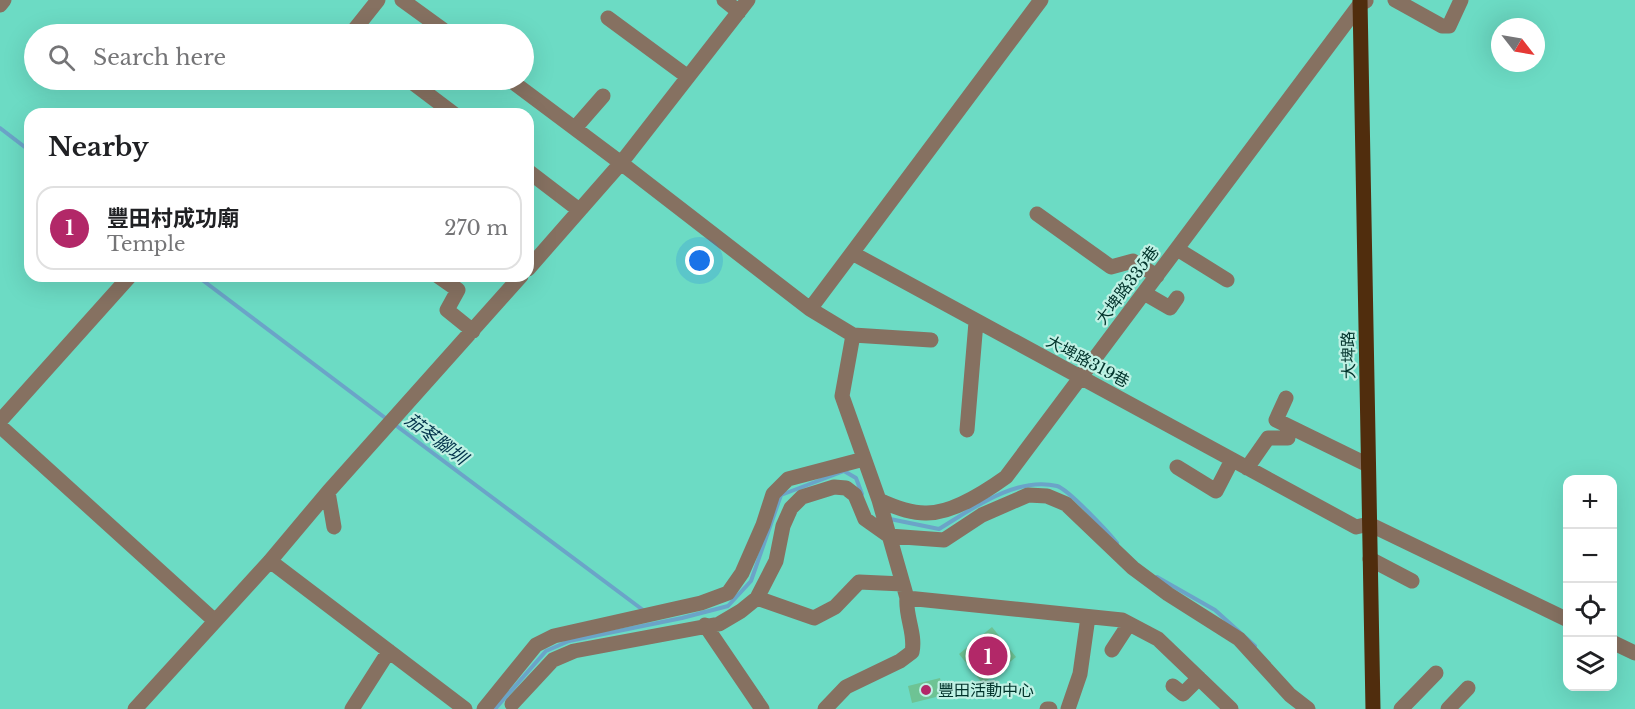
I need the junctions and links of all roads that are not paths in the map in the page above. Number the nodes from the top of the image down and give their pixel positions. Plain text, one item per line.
1 (4, 0) edge
2 (378, 0) edge
3 (402, 0) edge
4 (724, 0) edge
5 (1041, 0) edge
6 (1395, 0) edge
7 (1461, 0) edge
8 (1363, 2) edge
9 (0, 5) edge
10 (743, 6) edge
11 (608, 18) dead end
12 (359, 24) edge
13 (435, 24) edge
14 (688, 77) junction
15 (422, 90) edge
16 (524, 90) edge
17 (603, 96) dead end
18 (446, 108) edge
19 (576, 128) junction
20 (621, 163) junction
21 (534, 176) edge
22 (579, 210) junction
23 (1037, 214) dead end
24 (1177, 249) junction
25 (852, 254) junction
26 (534, 261) edge
27 (1157, 276) junction
28 (1227, 280) dead end
29 (125, 282) edge
30 (447, 282) edge
31 (516, 282) edge
32 (1144, 293) junction
33 (1177, 298) dead end
34 (810, 309) junction
35 (976, 322) junction
36 (473, 331) junction
37 (853, 335) junction
38 (931, 340) dead end
39 (1081, 377) junction
40 (1286, 398) dead end
41 (0, 421) edge
42 (0, 426) edge
43 (967, 430) dead end
44 (1288, 438) dead end
45 (864, 459) junction
46 (1232, 460) junction
47 (1368, 465) junction
48 (1177, 467) dead end
49 (1247, 468) junction
50 (328, 492) junction
51 (879, 501) junction
52 (1369, 524) junction
53 (334, 527) dead end
54 (889, 536) junction
55 (1370, 559) junction
56 (270, 561) junction
57 (1412, 581) dead end
58 (905, 591) junction
59 (757, 598) junction
60 (1088, 617) junction
61 (1563, 618) edge
62 (215, 621) junction
63 (1129, 624) junction
64 (705, 625) junction
65 (1617, 644) edge
66 (389, 651) junction
67 (1112, 651) dead end
68 (1635, 653) edge
69 (1436, 674) dead end
70 (1199, 678) junction
71 (1173, 686) dead end
72 (1468, 688) dead end
73 (513, 708) edge
74 (135, 709) edge
75 (352, 709) edge
76 (465, 709) edge
77 (484, 709) edge
78 (762, 709) edge
79 (825, 709) edge
80 (1068, 709) edge
81 (1232, 709) edge
82 (1308, 709) edge
83 (1373, 709) edge
84 (1401, 709) edge
85 (1448, 709) edge

1 - 9 street
2 - 12 street
3 - 13 street
4 - 10 street
5 - 25 street
6 - 7 street
8 - 24 street, 大埤路335巷
8 - 47 main road, 大埤路
10 - 14 street
11 - 14 street
14 - 20 street
15 - 18 street
16 - 19 street
17 - 19 street
19 - 20 street
20 - 22 street
20 - 34 street
21 - 22 street
22 - 26 street
23 - 27 street
24 - 27 street, 大埤路335巷
24 - 28 street
25 - 34 street
25 - 35 street, 大埤路319巷
27 - 32 street, 大埤路335巷
29 - 41 street
30 - 36 street
31 - 36 street
32 - 33 street
32 - 39 street, 大埤路335巷
34 - 37 street
35 - 39 street, 大埤路319巷
35 - 43 street
36 - 50 street
37 - 38 street
37 - 45 street
39 - 46 street, 大埤路319巷
39 - 51 street, 大埤路335巷
40 - 47 street
42 - 62 street
44 - 49 street
45 - 51 street
45 - 77 street
46 - 48 street
46 - 49 street, 大埤路319巷
47 - 52 main road, 大埤路
49 - 52 street, 大埤路319巷
50 - 53 street
50 - 56 street
51 - 54 street
52 - 55 main road, 大埤路
52 - 61 street, 大埤路319巷
54 - 58 street
54 - 59 street
54 - 82 street
55 - 57 street
55 - 83 main road, 大埤路
56 - 62 street
56 - 66 street
58 - 59 street
58 - 60 street
58 - 79 street
59 - 64 street
60 - 63 street
60 - 80 street
62 - 74 street
63 - 67 street
63 - 70 street
64 - 73 street
64 - 78 street
65 - 68 street
66 - 75 street
66 - 76 street
69 - 84 street
70 - 71 street
70 - 81 street
72 - 85 street

